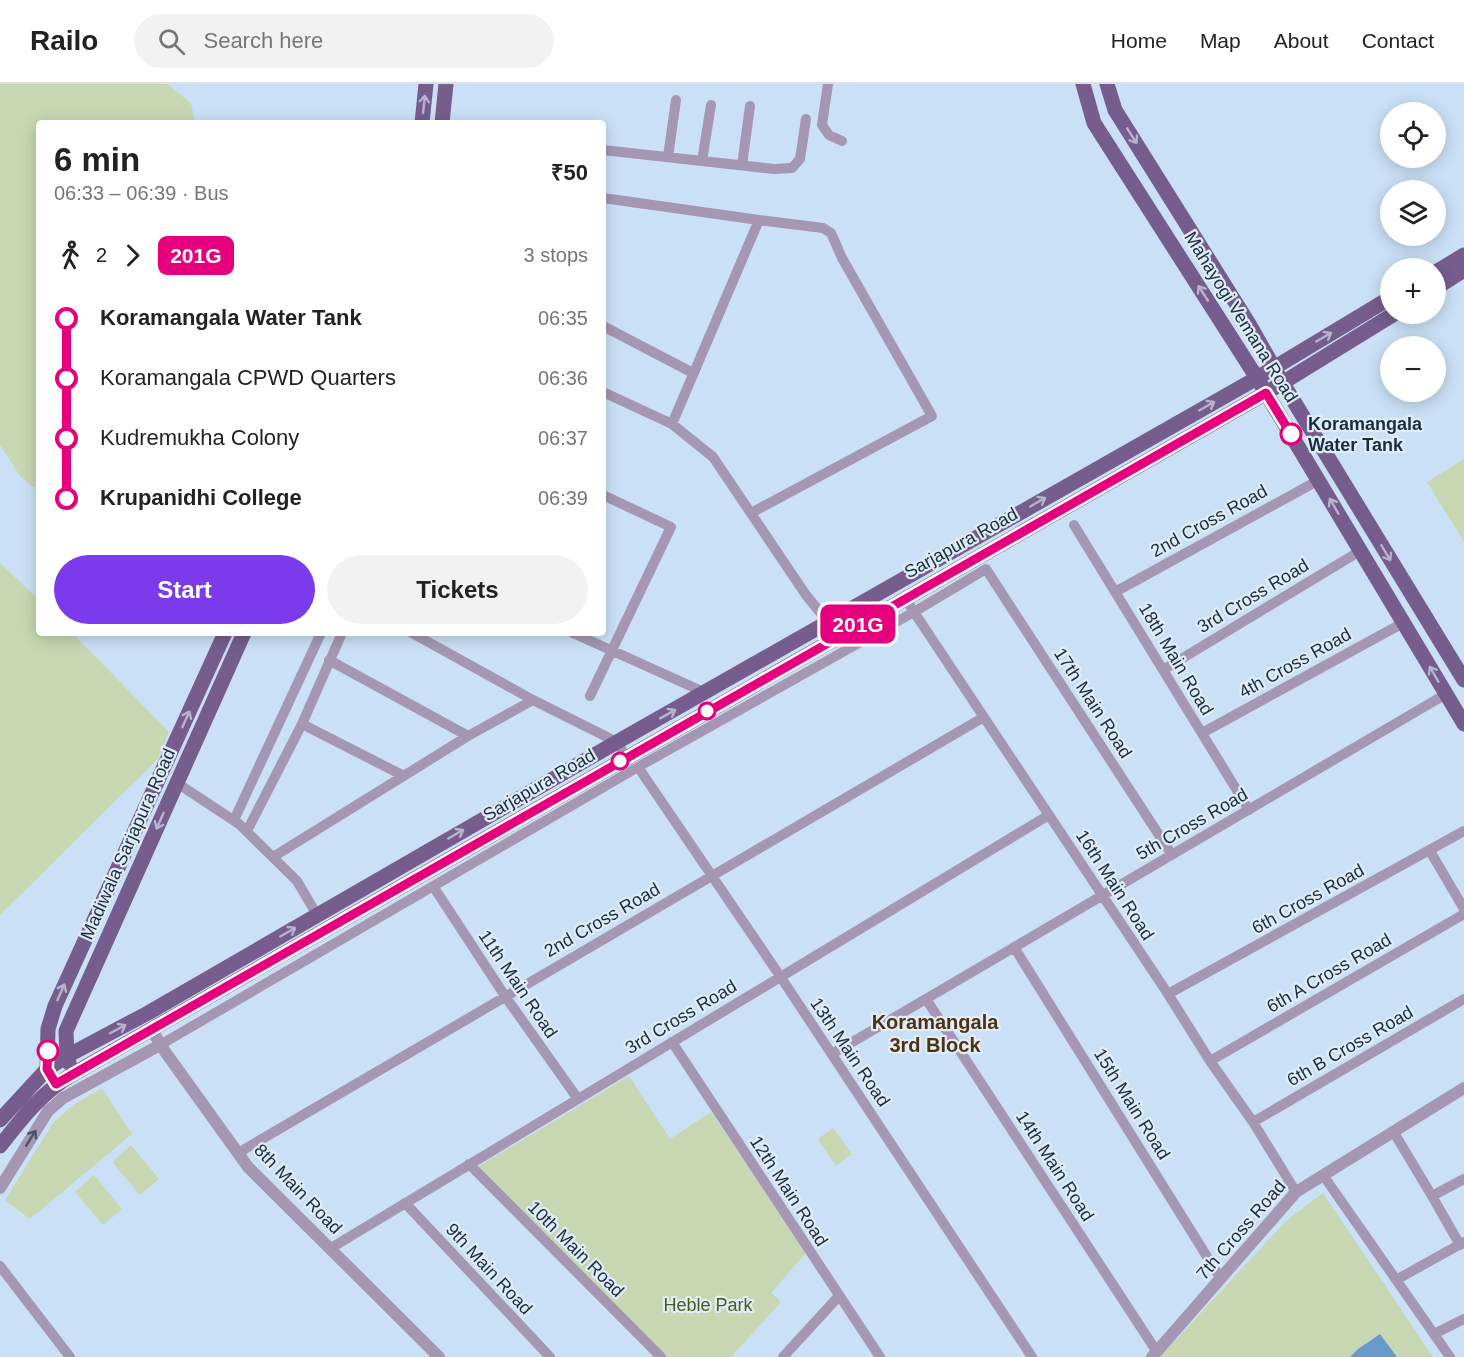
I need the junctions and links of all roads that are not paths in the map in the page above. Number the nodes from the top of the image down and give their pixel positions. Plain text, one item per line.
1 (426, 84) edge
2 (446, 84) edge
3 (828, 84) edge
4 (1083, 84) edge
5 (1107, 84) edge
6 (676, 99) dead end
7 (711, 105) dead end
8 (750, 106) dead end
9 (806, 119) dead end
10 (422, 120) edge
11 (442, 120) edge
12 (842, 141) dead end
13 (606, 150) edge
14 (668, 157) junction
15 (702, 160) junction
16 (741, 165) junction
17 (606, 198) edge
18 (759, 220) junction
19 (1464, 255) edge
20 (1446, 266) edge
21 (1464, 270) edge
22 (1446, 282) edge
23 (1380, 304) edge
24 (1380, 322) edge
25 (606, 328) edge
26 (1274, 368) junction
27 (693, 373) junction
28 (1257, 378) junction
29 (1282, 382) junction
30 (606, 393) edge
31 (1266, 393) junction
32 (672, 424) junction
33 (1318, 480) junction
34 (606, 496) edge
35 (1064, 507) junction
36 (751, 513) junction
37 (1360, 551) junction
38 (986, 569) joint
39 (1115, 592) junction
40 (904, 598) junction
41 (914, 612) junction
42 (828, 622) junction
43 (1403, 622) junction
44 (224, 636) edge
45 (243, 636) edge
46 (320, 636) edge
47 (341, 636) edge
48 (417, 636) edge
49 (580, 636) edge
50 (612, 650) junction
51 (329, 660) junction
52 (1163, 670) junction
53 (1464, 680) edge
54 (706, 693) junction
55 (1446, 694) junction
56 (590, 696) dead end
57 (533, 700) junction
58 (984, 717) junction
59 (302, 724) junction
60 (1464, 724) edge
61 (1202, 733) junction
62 (468, 736) junction
63 (617, 742) junction
64 (632, 762) junction
65 (404, 776) junction
66 (177, 783) junction
67 (1249, 810) junction
68 (1049, 815) junction
69 (234, 820) junction
70 (247, 831) junction
71 (1464, 831) edge
72 (1430, 851) junction
73 (1172, 855) junction
74 (273, 857) junction
75 (712, 876) junction
76 (434, 886) junction
77 (1102, 896) junction
78 (336, 903) junction
79 (1464, 909) edge
80 (1464, 914) edge
81 (317, 915) junction
82 (345, 918) junction
83 (1014, 947) junction
84 (780, 976) junction
85 (1168, 994) junction
86 (505, 996) junction
87 (926, 999) junction
88 (1464, 999) edge
89 (151, 1029) junction
90 (672, 1042) junction
91 (160, 1045) junction
92 (832, 1054) junction
93 (67, 1056) junction
94 (1210, 1061) junction
95 (47, 1069) junction
96 (73, 1074) junction
97 (56, 1084) junction
98 (1464, 1088) edge
99 (578, 1098) junction
100 (0, 1120) edge
101 (1253, 1122) junction
102 (1393, 1131) junction
103 (0, 1146) edge
104 (237, 1153) junction
105 (469, 1164) junction
106 (1323, 1175) junction
107 (1464, 1179) edge
108 (0, 1188) edge
109 (1296, 1192) junction
110 (1432, 1196) junction
111 (405, 1203) junction
112 (1462, 1243) edge
113 (330, 1248) junction
114 (0, 1266) edge
115 (1221, 1279) junction
116 (1396, 1280) junction
117 (839, 1296) junction
118 (1464, 1319) edge
119 (1434, 1334) junction
120 (1154, 1354) edge
121 (70, 1357) edge
122 (438, 1357) edge
123 (550, 1357) edge
124 (661, 1357) edge
125 (783, 1357) edge
126 (880, 1357) edge
127 (1032, 1357) edge
128 (1450, 1357) edge

10 -> 1 main road
2 - 11 main road
3 - 12 street
28 -> 4 main road, Mahayogi Vemana Road
5 -> 26 main road, Mahayogi Vemana Road
6 - 14 street
7 - 15 street
8 - 16 street
9 - 16 street
13 - 14 street
14 - 15 street
15 - 16 street
17 - 18 street
18 - 27 street
18 - 36 street
19 - 20 main road
21 - 22 main road
26 -> 23 main road, Sarjapura Road
24 - 29 main road, Sarjapura Road
25 - 27 street
26 - 28 main road, Sarjapura Road
26 - 29 main road, Mahayogi Vemana Road
27 - 32 street
28 - 31 main road, Mahayogi Vemana Road
42 -> 28 main road, Sarjapura Road
29 - 31 main road, Sarjapura Road
29 -> 53 main road, Mahayogi Vemana Road
30 - 32 street
31 - 33 main road, Mahayogi Vemana Road
31 - 35 main road, Sarjapura Road
32 - 36 street
37 -> 33 main road, Mahayogi Vemana Road
33 - 39 street, 2nd Cross Road
34 - 50 street
35 - 39 street, 18th Main Road
35 - 40 main road, Sarjapura Road
36 - 42 street
37 - 43 main road, Mahayogi Vemana Road
37 - 52 street, 3rd Cross Road
38 - 41 street, Sarjapura Road
38 - 73 street, 17th Main Road
39 - 52 street, 18th Main Road
40 - 41 street, 16th Main Road
40 - 64 main road, Sarjapura Road
41 - 58 street, 16th Main Road
41 - 64 street, Sarjapura Road
42 - 54 main road, Sarjapura Road
55 -> 43 main road, Mahayogi Vemana Road
43 - 61 street, 4th Cross Road
95 -> 44 main road, Madiwala Sarjapura Road
45 - 66 main road, Madiwala Sarjapura Road
46 - 69 street
47 - 51 street
48 - 57 street
49 - 50 street
50 - 54 street
50 - 56 street
51 - 59 street
51 - 62 street
52 - 61 street, 18th Main Road
63 -> 54 main road, Sarjapura Road
55 - 60 main road, Mahayogi Vemana Road
55 - 67 street, 5th Cross Road
57 - 62 street
57 - 63 street
58 - 68 street, 16th Main Road
58 - 75 street, 2nd Cross Road
59 - 65 street
59 - 70 street
61 - 67 street, 18th Main Road
62 - 65 street
63 - 64 street, 13th Main Road
78 -> 63 main road, Sarjapura Road
64 - 75 street, 13th Main Road
64 - 76 street, Sarjapura Road
64 - 82 main road, Sarjapura Road
65 - 74 street
66 - 69 street
66 -> 93 main road, Madiwala Sarjapura Road
67 - 73 street, 5th Cross Road
68 - 77 street, 16th Main Road
68 - 84 street, 3rd Cross Road
69 - 70 street
70 - 74 street
71 - 72 street, 6th Cross Road
72 - 79 street
72 - 85 street, 6th Cross Road
73 - 77 street, 5th Cross Road
74 - 81 street
75 - 84 street, 13th Main Road
75 - 86 street, 2nd Cross Road
76 - 86 street, 11th Main Road
76 - 91 street, Sarjapura Road
77 - 83 street, 5th Cross Road
77 - 85 street, 16th Main Road
78 - 81 main road, Sarjapura Road
78 - 82 main road
80 - 94 street, 6th A Cross Road
93 -> 81 main road, Sarjapura Road
82 - 89 main road, Sarjapura Road
83 - 87 street, 5th Cross Road
83 - 115 street, 15th Main Road
84 - 90 street, 3rd Cross Road
84 - 92 street, 13th Main Road
85 - 94 street, 16th Main Road
86 - 99 street, 11th Main Road
86 - 104 street, 2nd Cross Road
87 - 92 street, 5th Cross Road
87 - 120 street, 14th Main Road
88 - 101 street, 6th B Cross Road
89 - 91 street, 8th Main Road
89 - 96 main road, Sarjapura Road
90 - 99 street, 3rd Cross Road
90 - 117 street, 12th Main Road
91 - 104 street, 8th Main Road
108 -> 91 street, Sarjapura Road
92 - 127 street, 13th Main Road
93 - 95 main road, Sarjapura Road
93 - 96 main road, Madiwala Sarjapura Road
94 - 101 street, 16th Main Road
95 - 97 main road
95 - 100 main road, Sarjapura Road
96 - 97 main road, Sarjapura Road
97 - 103 main road, Sarjapura Road
98 - 102 street, 7th Cross Road
99 - 105 street, 3rd Cross Road
101 - 109 street, 16th Main Road
102 - 106 street, 7th Cross Road
102 - 110 street
104 - 113 street, 8th Main Road
105 - 111 street, 3rd Cross Road
105 - 124 street, 10th Main Road
106 - 109 street, 7th Cross Road
106 - 116 street
107 - 110 street
109 - 115 street, 7th Cross Road
110 - 112 street
111 - 113 street, 3rd Cross Road
111 - 123 street, 9th Main Road
112 - 116 street
113 - 122 street, 8th Main Road
114 - 121 street
115 - 120 street, 7th Cross Road
116 - 119 street
117 - 125 street
117 - 126 street, 12th Main Road
118 - 119 street
119 - 128 street

